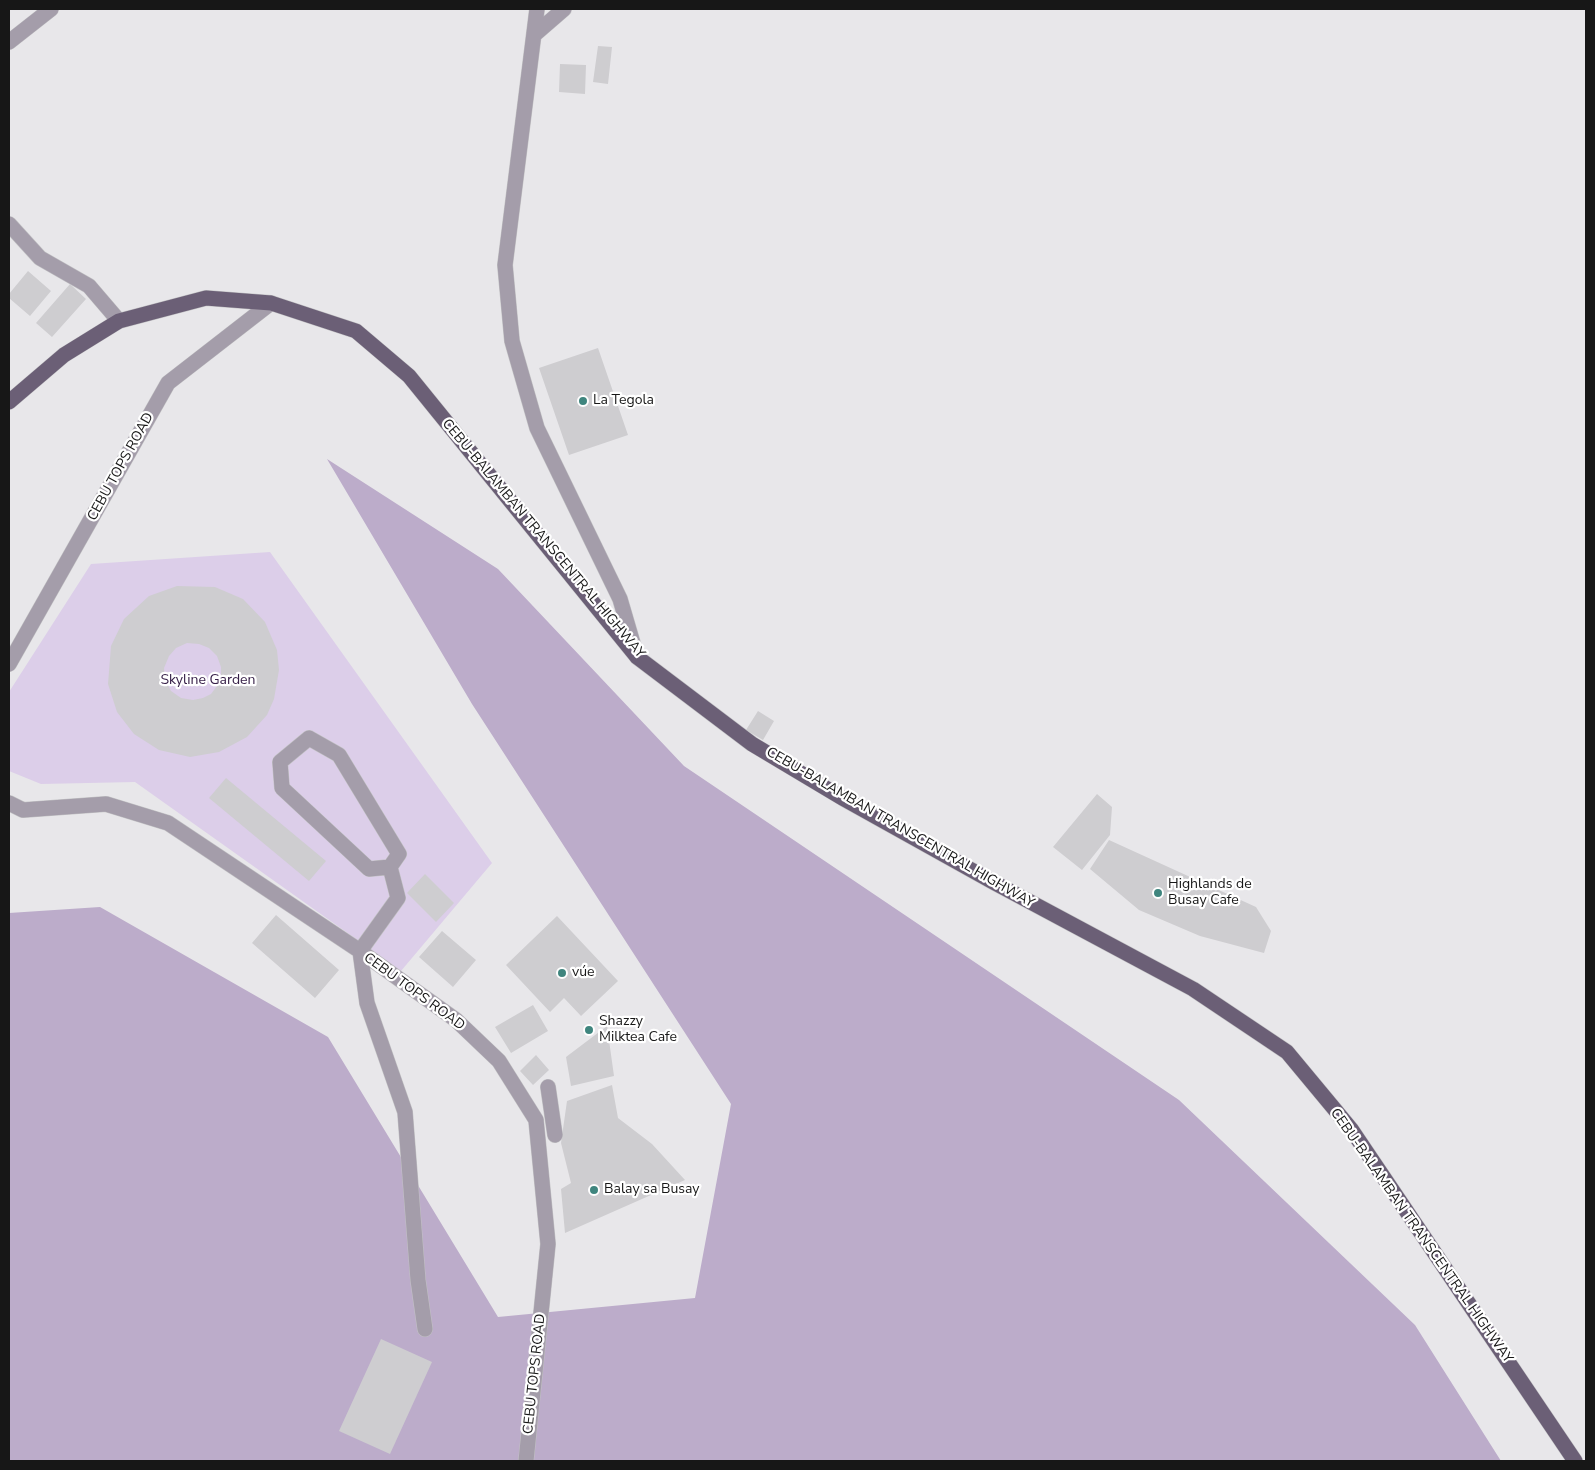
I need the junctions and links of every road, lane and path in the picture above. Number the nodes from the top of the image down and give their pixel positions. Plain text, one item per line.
1 (51, 9) edge
2 (537, 9) edge
3 (564, 9) edge
4 (534, 34) junction
5 (9, 42) edge
6 (9, 224) edge
7 (271, 303) junction
8 (119, 321) junction
9 (9, 402) edge
10 (638, 658) junction
11 (9, 664) edge
12 (9, 803) edge
13 (390, 867) junction
14 (360, 951) junction
15 (548, 1086) dead end
16 (552, 1114) junction
17 (536, 1120) junction
18 (555, 1135) dead end
19 (425, 1329) dead end
20 (526, 1461) edge
21 (1575, 1461) edge

1 - 5 street
2 - 4 street
3 - 4 street
4 - 10 street
6 - 8 street
7 - 8 main road, CEBU-BALAMBAN TRANSCENTRAL HIGHWAY
7 - 10 main road, CEBU-BALAMBAN TRANSCENTRAL HIGHWAY
7 - 11 street, CEBU TOPS ROAD
8 - 9 main road, CEBU-BALAMBAN TRANSCENTRAL HIGHWAY
10 - 21 main road, CEBU-BALAMBAN TRANSCENTRAL HIGHWAY
12 - 14 street, CEBU TOPS ROAD
13 - 13 street
13 - 14 street
14 - 17 street, CEBU TOPS ROAD
14 - 19 street
15 - 16 street
16 - 17 street
16 - 18 street
17 - 20 street, CEBU TOPS ROAD

